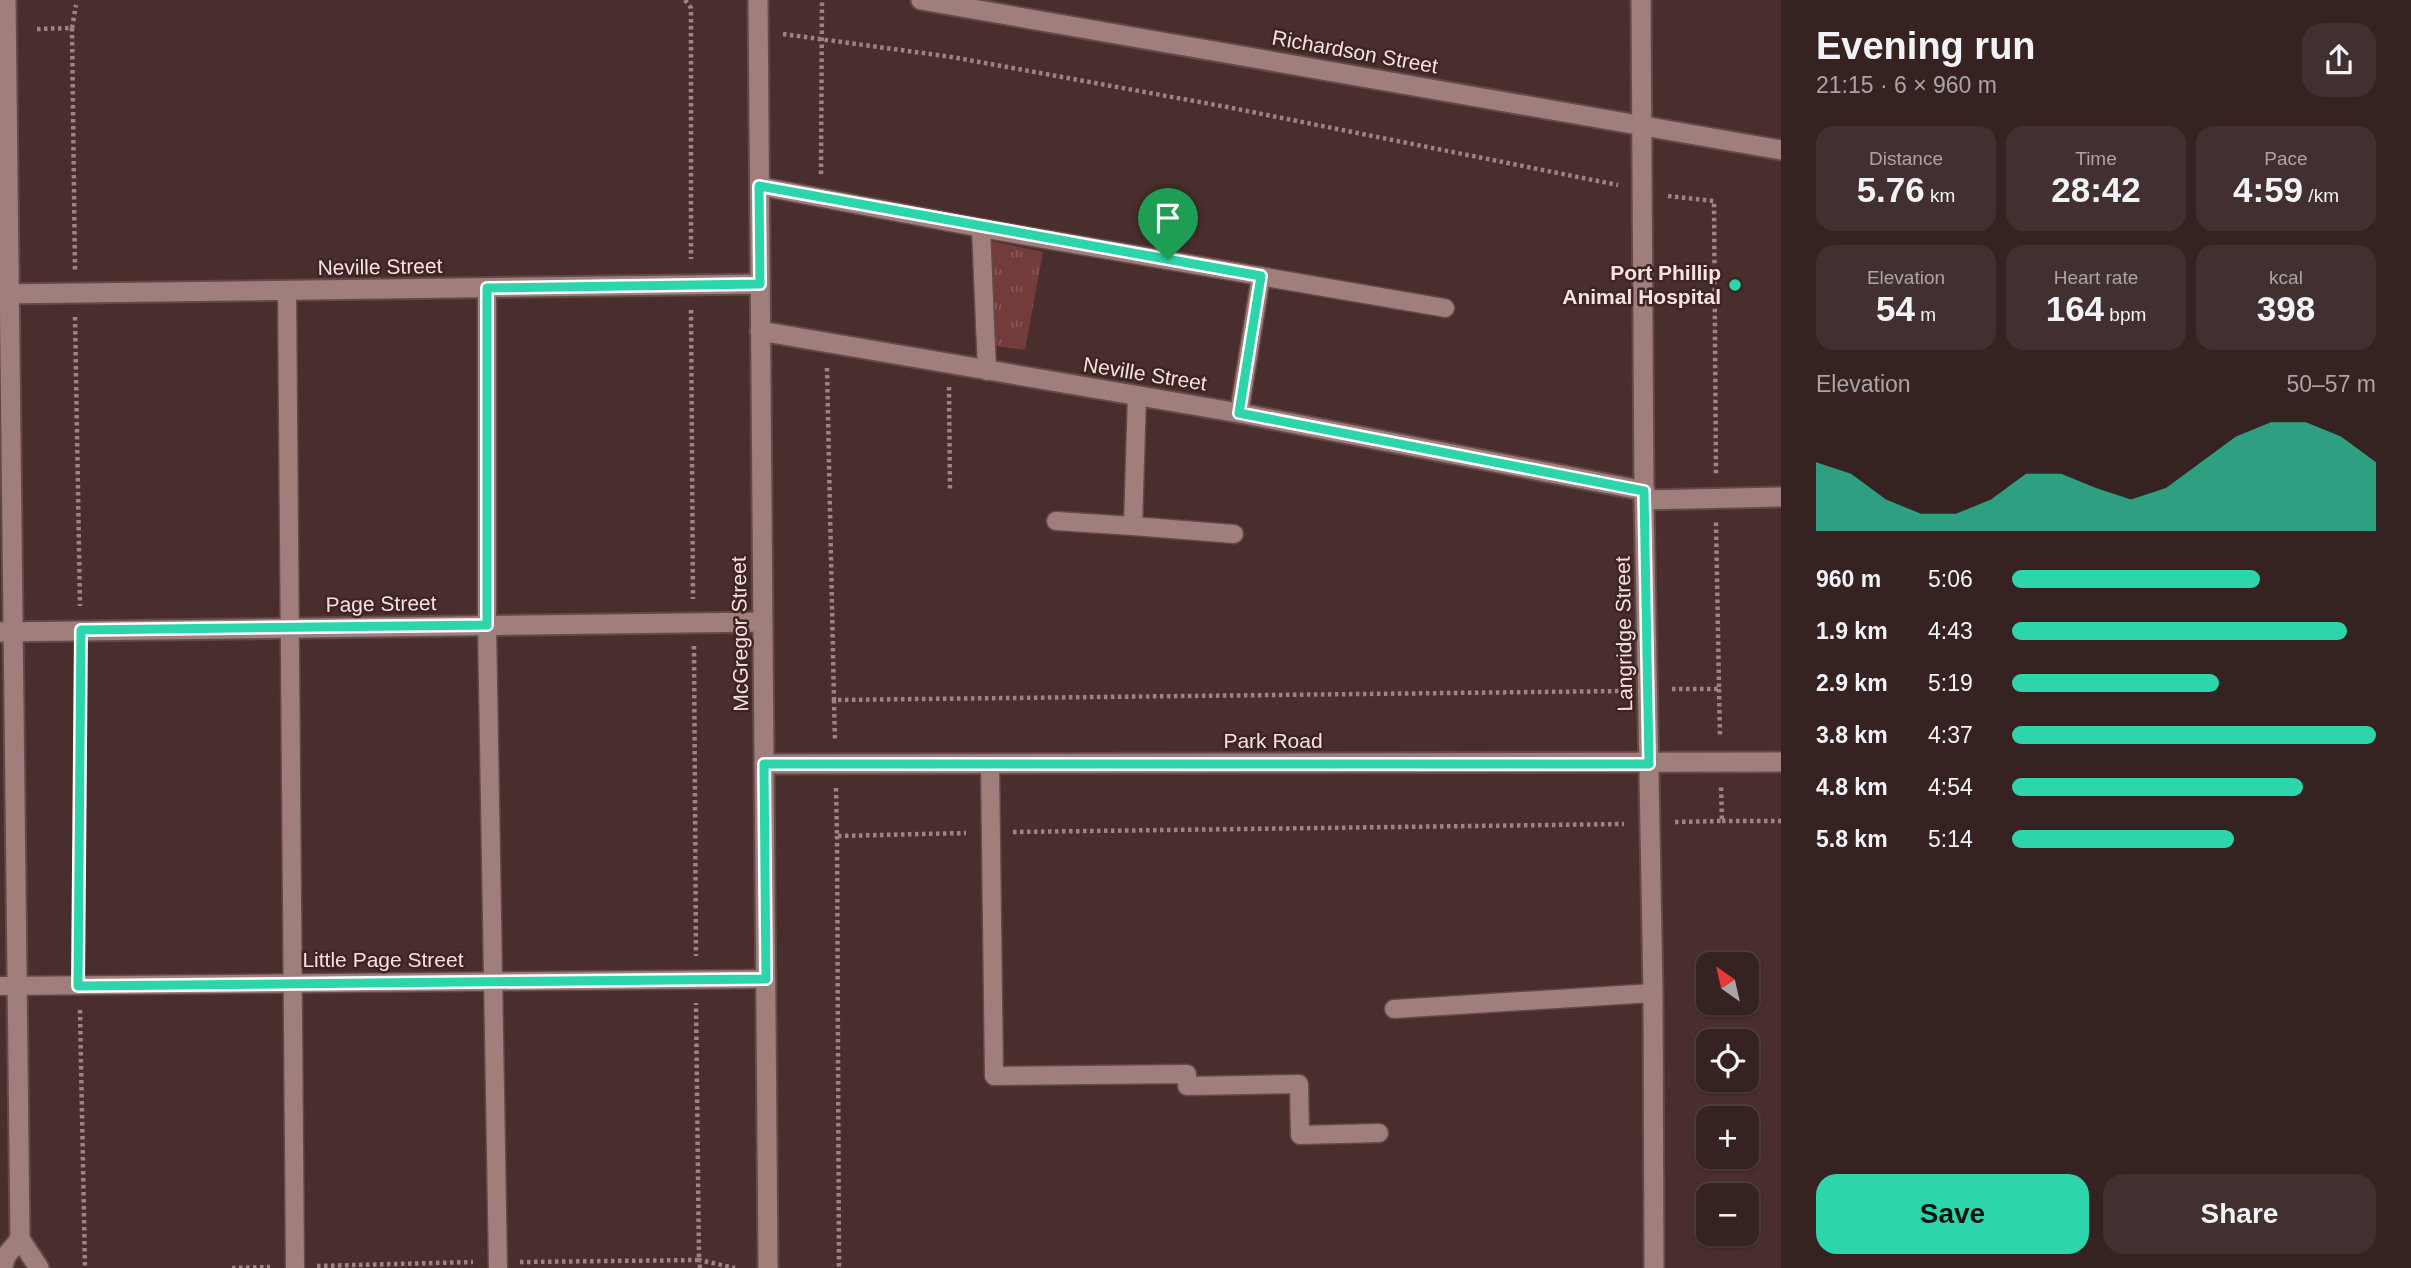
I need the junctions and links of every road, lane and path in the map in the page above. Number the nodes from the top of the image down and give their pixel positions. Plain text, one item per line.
1 (6, 0) edge
2 (758, 0) edge
3 (822, 0) edge
4 (921, 0) edge
5 (1642, 0) edge
6 (76, 5) dead end
7 (37, 29) dead end
8 (72, 29) junction
9 (1643, 124) junction
10 (1781, 150) edge
11 (759, 186) junction
12 (821, 197) junction
13 (981, 228) junction
14 (1261, 276) junction
15 (760, 284) junction
16 (487, 288) junction
17 (287, 290) junction
18 (75, 293) junction
19 (5, 294) edge
20 (1445, 307) dead end
21 (761, 331) junction
22 (949, 365) junction
23 (986, 371) junction
24 (1137, 395) junction
25 (1239, 413) junction
26 (950, 491) dead end
27 (1644, 496) junction
28 (1781, 497) edge
29 (1056, 521) dead end
30 (1133, 526) junction
31 (1234, 534) dead end
32 (762, 622) junction
33 (487, 625) junction
34 (291, 628) junction
35 (81, 630) junction
36 (5, 631) edge
37 (1719, 689) dead end
38 (834, 700) dead end
39 (1781, 762) edge
40 (836, 763) junction
41 (1720, 763) junction
42 (764, 764) junction
43 (990, 764) junction
44 (1649, 764) junction
45 (1722, 821) junction
46 (1781, 821) edge
47 (1650, 823) junction
48 (991, 832) junction
49 (837, 836) junction
50 (766, 979) junction
51 (493, 982) junction
52 (294, 983) junction
53 (9, 986) edge
54 (78, 986) junction
55 (1653, 993) junction
56 (1394, 1009) dead end
57 (1379, 1133) dead end
58 (20, 1239) junction
59 (295, 1267) edge
60 (2, 1268) edge
61 (39, 1268) edge
62 (85, 1268) edge
63 (232, 1268) edge
64 (498, 1268) edge
65 (700, 1268) edge
66 (736, 1268) edge
67 (768, 1268) edge
68 (838, 1268) edge
69 (1654, 1268) edge

1 - 19 street
2 - 11 street, McGregor Street
3 - 12 path
4 - 9 street, Richardson Street
5 - 9 street, Langridge Street
6 - 8 path
7 - 8 path
8 - 18 path
9 - 10 street, Richardson Street
9 - 27 street, Langridge Street
11 - 12 lane
11 - 15 street, McGregor Street
12 - 13 lane
13 - 14 lane
13 - 23 lane
14 - 20 lane
14 - 25 lane
15 - 16 street, Neville Street
15 - 21 street, McGregor Street
16 - 17 street, Neville Street
16 - 33 lane
17 - 18 street, Neville Street
17 - 34 lane
18 - 19 street, Neville Street
18 - 35 path
19 - 36 street
21 - 22 street, Neville Street
21 - 32 street, McGregor Street
22 - 23 street, Neville Street
22 - 26 path
23 - 24 street, Neville Street
24 - 25 street, Neville Street
24 - 30 lane
25 - 27 street, Neville Street
27 - 28 street, Neville Street
27 - 44 street, Langridge Street
29 - 30 lane
30 - 31 lane
32 - 33 street, Page Street
32 - 42 street, McGregor Street
33 - 34 street, Page Street
33 - 51 lane
34 - 35 street, Page Street
34 - 52 lane
35 - 36 street, Page Street
35 - 54 path
36 - 53 street
37 - 41 path
38 - 40 path
39 - 41 street, Park Road
40 - 42 street, Park Road
40 - 43 street, Park Road
40 - 49 path
41 - 44 street, Park Road
41 - 45 path
42 - 50 street, McGregor Street
43 - 44 street, Park Road
43 - 48 lane
44 - 47 street, Langridge Street
45 - 46 path
45 - 47 path
47 - 48 path
47 - 55 street, Langridge Street
48 - 49 path
48 - 57 lane
49 - 68 path
50 - 51 lane, Little Page Street
50 - 67 street, McGregor Street
51 - 52 lane, Little Page Street
51 - 64 lane
52 - 54 lane, Little Page Street
52 - 59 lane
53 - 54 lane, Little Page Street
53 - 58 street
54 - 62 path
55 - 56 lane
55 - 69 street, Langridge Street
58 - 60 street
58 - 61 street
59 - 63 path
65 - 66 path

